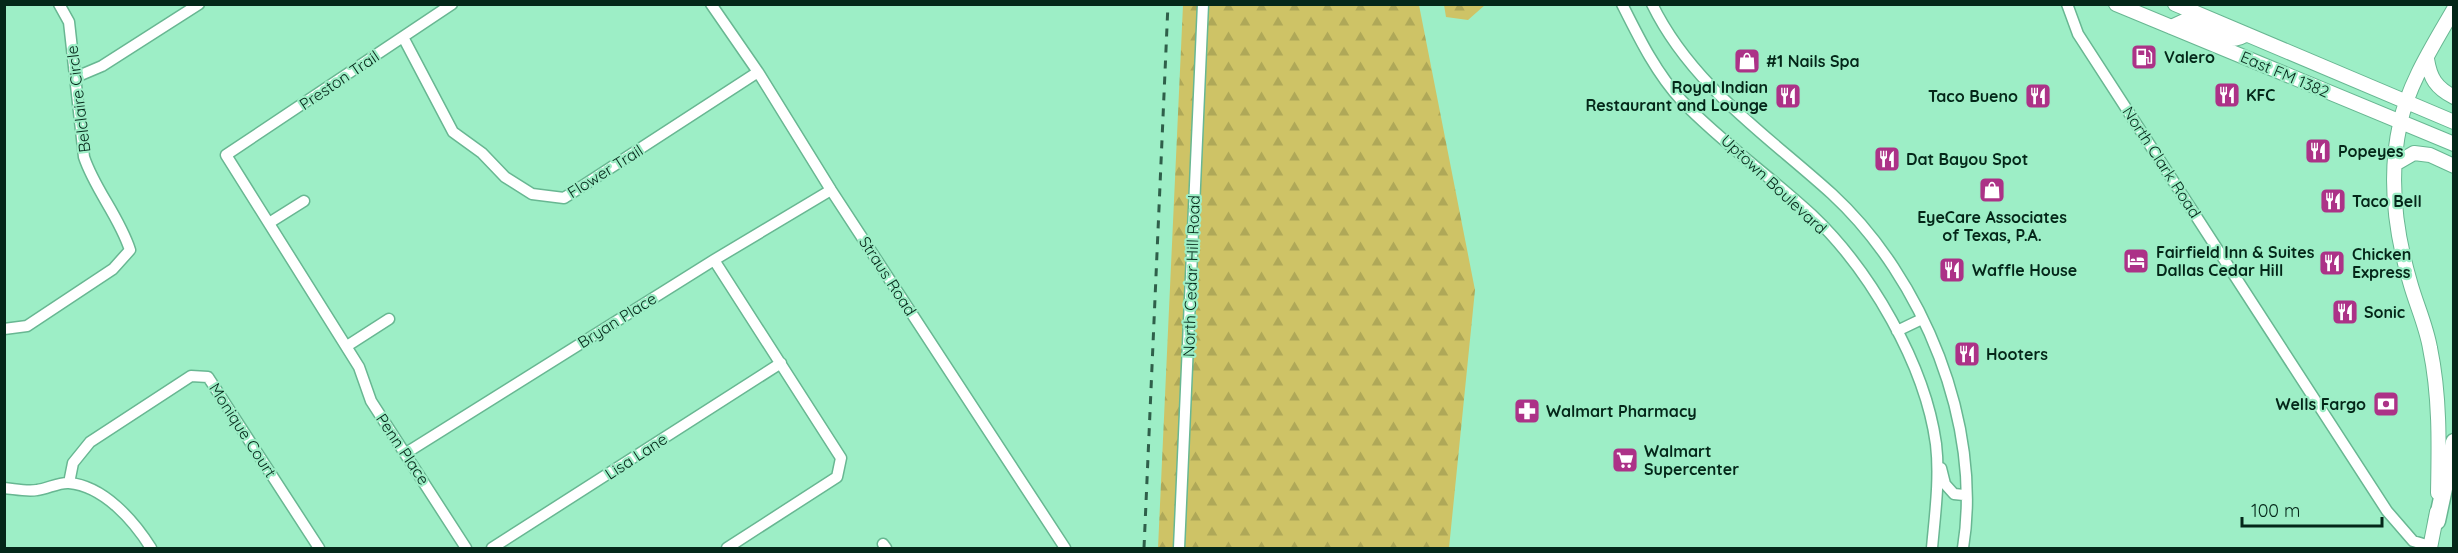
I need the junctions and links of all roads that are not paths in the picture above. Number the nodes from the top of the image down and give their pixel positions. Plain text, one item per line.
1 (58, 4) edge
2 (199, 4) edge
3 (452, 4) edge
4 (711, 4) edge
5 (1203, 4) edge
6 (1622, 4) edge
7 (1652, 4) edge
8 (2067, 4) edge
9 (2116, 4) edge
10 (2175, 4) edge
11 (2454, 9) edge
12 (2172, 27) junction
13 (2246, 34) junction
14 (403, 37) junction
15 (2273, 46) junction
16 (2239, 55) junction
17 (2427, 59) junction
18 (758, 72) junction
19 (76, 77) junction
20 (2454, 96) edge
21 (2407, 101) junction
22 (2454, 122) edge
23 (2400, 123) junction
24 (2454, 144) edge
25 (226, 155) joint
26 (2395, 164) junction
27 (2454, 165) edge
28 (831, 190) junction
29 (304, 201) dead end
30 (269, 223) junction
31 (714, 260) junction
32 (388, 319) dead end
33 (1922, 319) junction
34 (4, 329) edge
35 (1898, 331) junction
36 (347, 346) junction
37 (781, 363) junction
38 (2454, 442) edge
39 (1936, 444) junction
40 (406, 453) junction
41 (69, 483) junction
42 (4, 488) edge
43 (1964, 495) junction
44 (2437, 521) junction
45 (2430, 547) edge
46 (151, 549) edge
47 (319, 549) edge
48 (466, 549) edge
49 (492, 549) edge
50 (727, 549) edge
51 (1065, 549) edge
52 (1179, 549) edge
53 (1932, 549) edge
54 (1963, 549) edge

1 - 19 street, Belclaire Circle
2 - 19 street
3 - 14 street, Preston Trail
4 - 18 street, Straus Road
5 - 52 street, North Cedar Hill Road
6 - 35 street, Uptown Boulevard
7 - 33 street, Uptown Boulevard
8 - 45 street, North Clark Road
9 - 12 main road, East FM 1382
10 - 13 main road, East FM 1382
11 - 17 main road
12 - 13 main road
12 - 16 main road, East FM 1382
13 - 15 main road, East FM 1382
14 - 18 street, Flower Trail
14 - 25 street, Preston Trail
15 - 16 main road
15 - 21 main road, East FM 1382
16 - 23 main road, East FM 1382
17 - 20 main road
17 - 21 main road
18 - 28 street, Straus Road
19 - 34 street, Belclaire Circle
21 - 22 main road, East FM 1382
21 - 23 main road
23 - 24 main road, East FM 1382
23 - 26 main road
25 - 30 street, Penn Place
26 - 27 main road
26 - 44 main road
28 - 31 street, Bryan Place
28 - 51 street, Straus Road
29 - 30 street
30 - 36 street, Penn Place
31 - 37 street
31 - 40 street, Bryan Place
32 - 36 street
33 - 35 street
33 - 43 street, Uptown Boulevard
35 - 39 street, Uptown Boulevard
36 - 40 street, Penn Place
37 - 49 street, Lisa Lane
37 - 50 street
38 - 44 highway
39 - 43 street
39 - 53 street, Uptown Boulevard
40 - 48 street, Penn Place
41 - 42 street
41 - 46 street
41 - 47 street, Monique Court
43 - 54 street, Uptown Boulevard
44 - 45 main road

